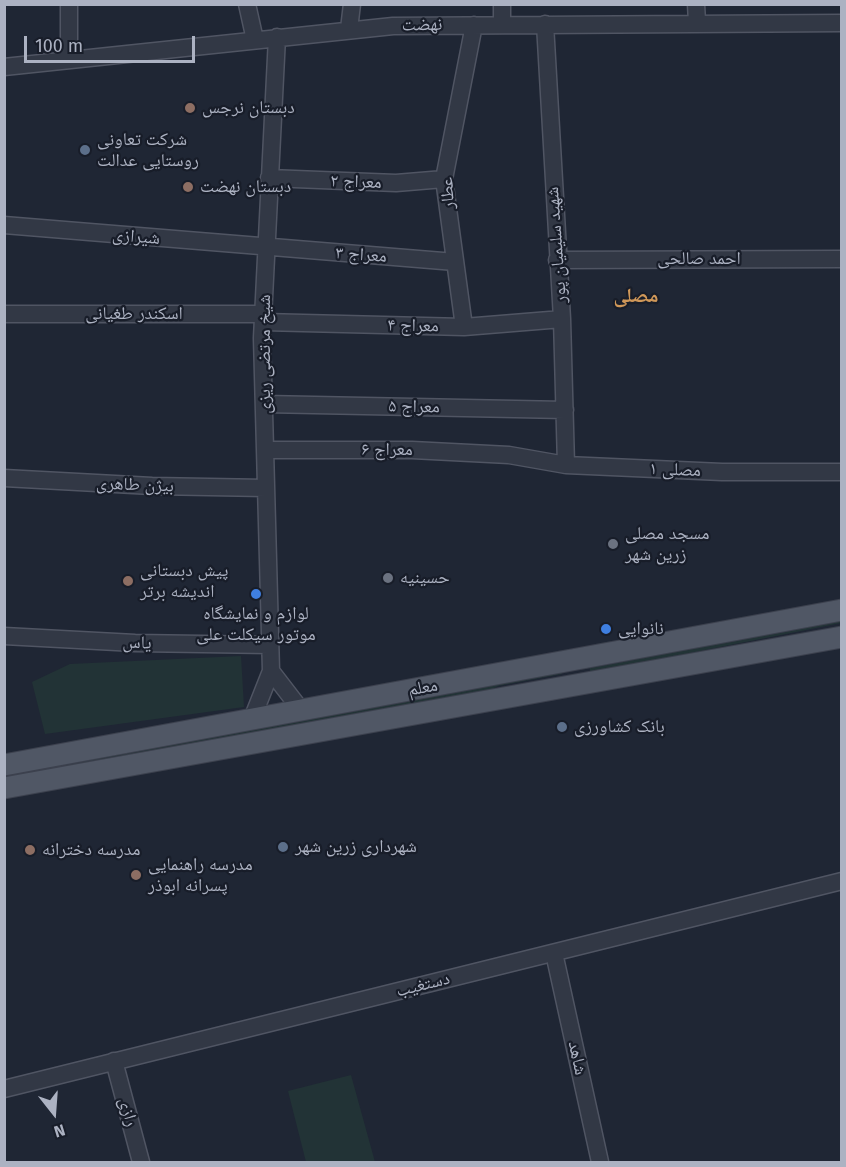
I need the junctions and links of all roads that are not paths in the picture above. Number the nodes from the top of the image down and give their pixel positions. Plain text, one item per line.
1 (69, 4) edge
2 (247, 4) edge
3 (352, 4) edge
4 (502, 4) edge
5 (696, 4) edge
6 (697, 22) junction
7 (842, 23) edge
8 (502, 24) junction
9 (546, 24) junction
10 (474, 25) junction
11 (349, 29) junction
12 (277, 37) junction
13 (255, 40) junction
14 (69, 60) junction
15 (4, 67) edge
16 (269, 178) junction
17 (444, 179) junction
18 (4, 225) edge
19 (267, 248) junction
20 (842, 259) edge
21 (557, 260) junction
22 (455, 262) junction
23 (4, 314) edge
24 (263, 318) junction
25 (562, 319) junction
26 (464, 327) junction
27 (264, 404) junction
28 (565, 410) junction
29 (265, 450) junction
30 (509, 455) joint
31 (566, 465) junction
32 (842, 472) edge
33 (4, 478) edge
34 (266, 488) junction
35 (842, 610) edge
36 (4, 636) edge
37 (842, 638) edge
38 (270, 645) junction
39 (564, 661) junction
40 (271, 671) junction
41 (570, 686) junction
42 (302, 710) junction
43 (252, 719) junction
44 (4, 765) edge
45 (4, 788) edge
46 (842, 881) edge
47 (554, 953) junction
48 (114, 1062) junction
49 (4, 1089) edge
50 (141, 1162) edge
51 (600, 1162) edge

1 - 14 street
2 - 13 street
3 - 11 street
4 - 8 street
5 - 6 street
6 - 7 street, نهضت
6 - 9 street, نهضت
8 - 9 street, نهضت
8 - 10 street, نهضت
9 - 21 street, شهید سلیمیان پور
10 - 11 street, نهضت
10 - 17 street, عطار
11 - 12 street, نهضت
12 - 13 street, نهضت
12 - 16 street, شیخ مرتضی ریزی
13 - 14 street, نهضت
14 - 15 street, نهضت
16 - 17 street, معراج ۲
16 - 19 street, شیخ مرتضی ریزی
17 - 22 street, عطار
18 - 19 street, شیرازی
19 - 22 street, معراج ۳
19 - 24 street, شیخ مرتضی ریزی
20 - 21 street, احمد صالحی
21 - 25 street, شهید سلیمیان پور
22 - 26 street, عطار
23 - 24 street, اسکندر طغیانی
24 - 26 street, معراج ۴
24 - 27 street, شیخ مرتضی ریزی
25 - 26 street, معراج ۴
25 - 28 street, شهید سلیمیان پور
27 - 28 street, معراج ۵
27 - 29 street, شیخ مرتضی ریزی
28 - 31 street, شهید سلیمیان پور
29 - 30 street, معراج ۶
29 - 34 street, شیخ مرتضی ریزی
30 - 31 street, مصلی ۱
31 - 32 street, مصلی ۱
33 - 34 street, بیژن طاهری
34 - 38 street, شیخ مرتضی ریزی
35 - 39 main road, معلم
36 - 38 street, یاس
37 - 41 main road, معلم
38 - 40 street, شیخ مرتضی ریزی
39 - 41 main road
39 - 42 main road, معلم
40 - 42 street
40 - 43 street, شیخ مرتضی ریزی
41 - 45 main road, معلم
42 - 43 main road, معلم
43 - 44 main road, معلم
46 - 47 street, دستغیب
47 - 48 street, دستغیب
47 - 51 street, شاهد
48 - 49 street, دستغیب
48 - 50 street, رازی

